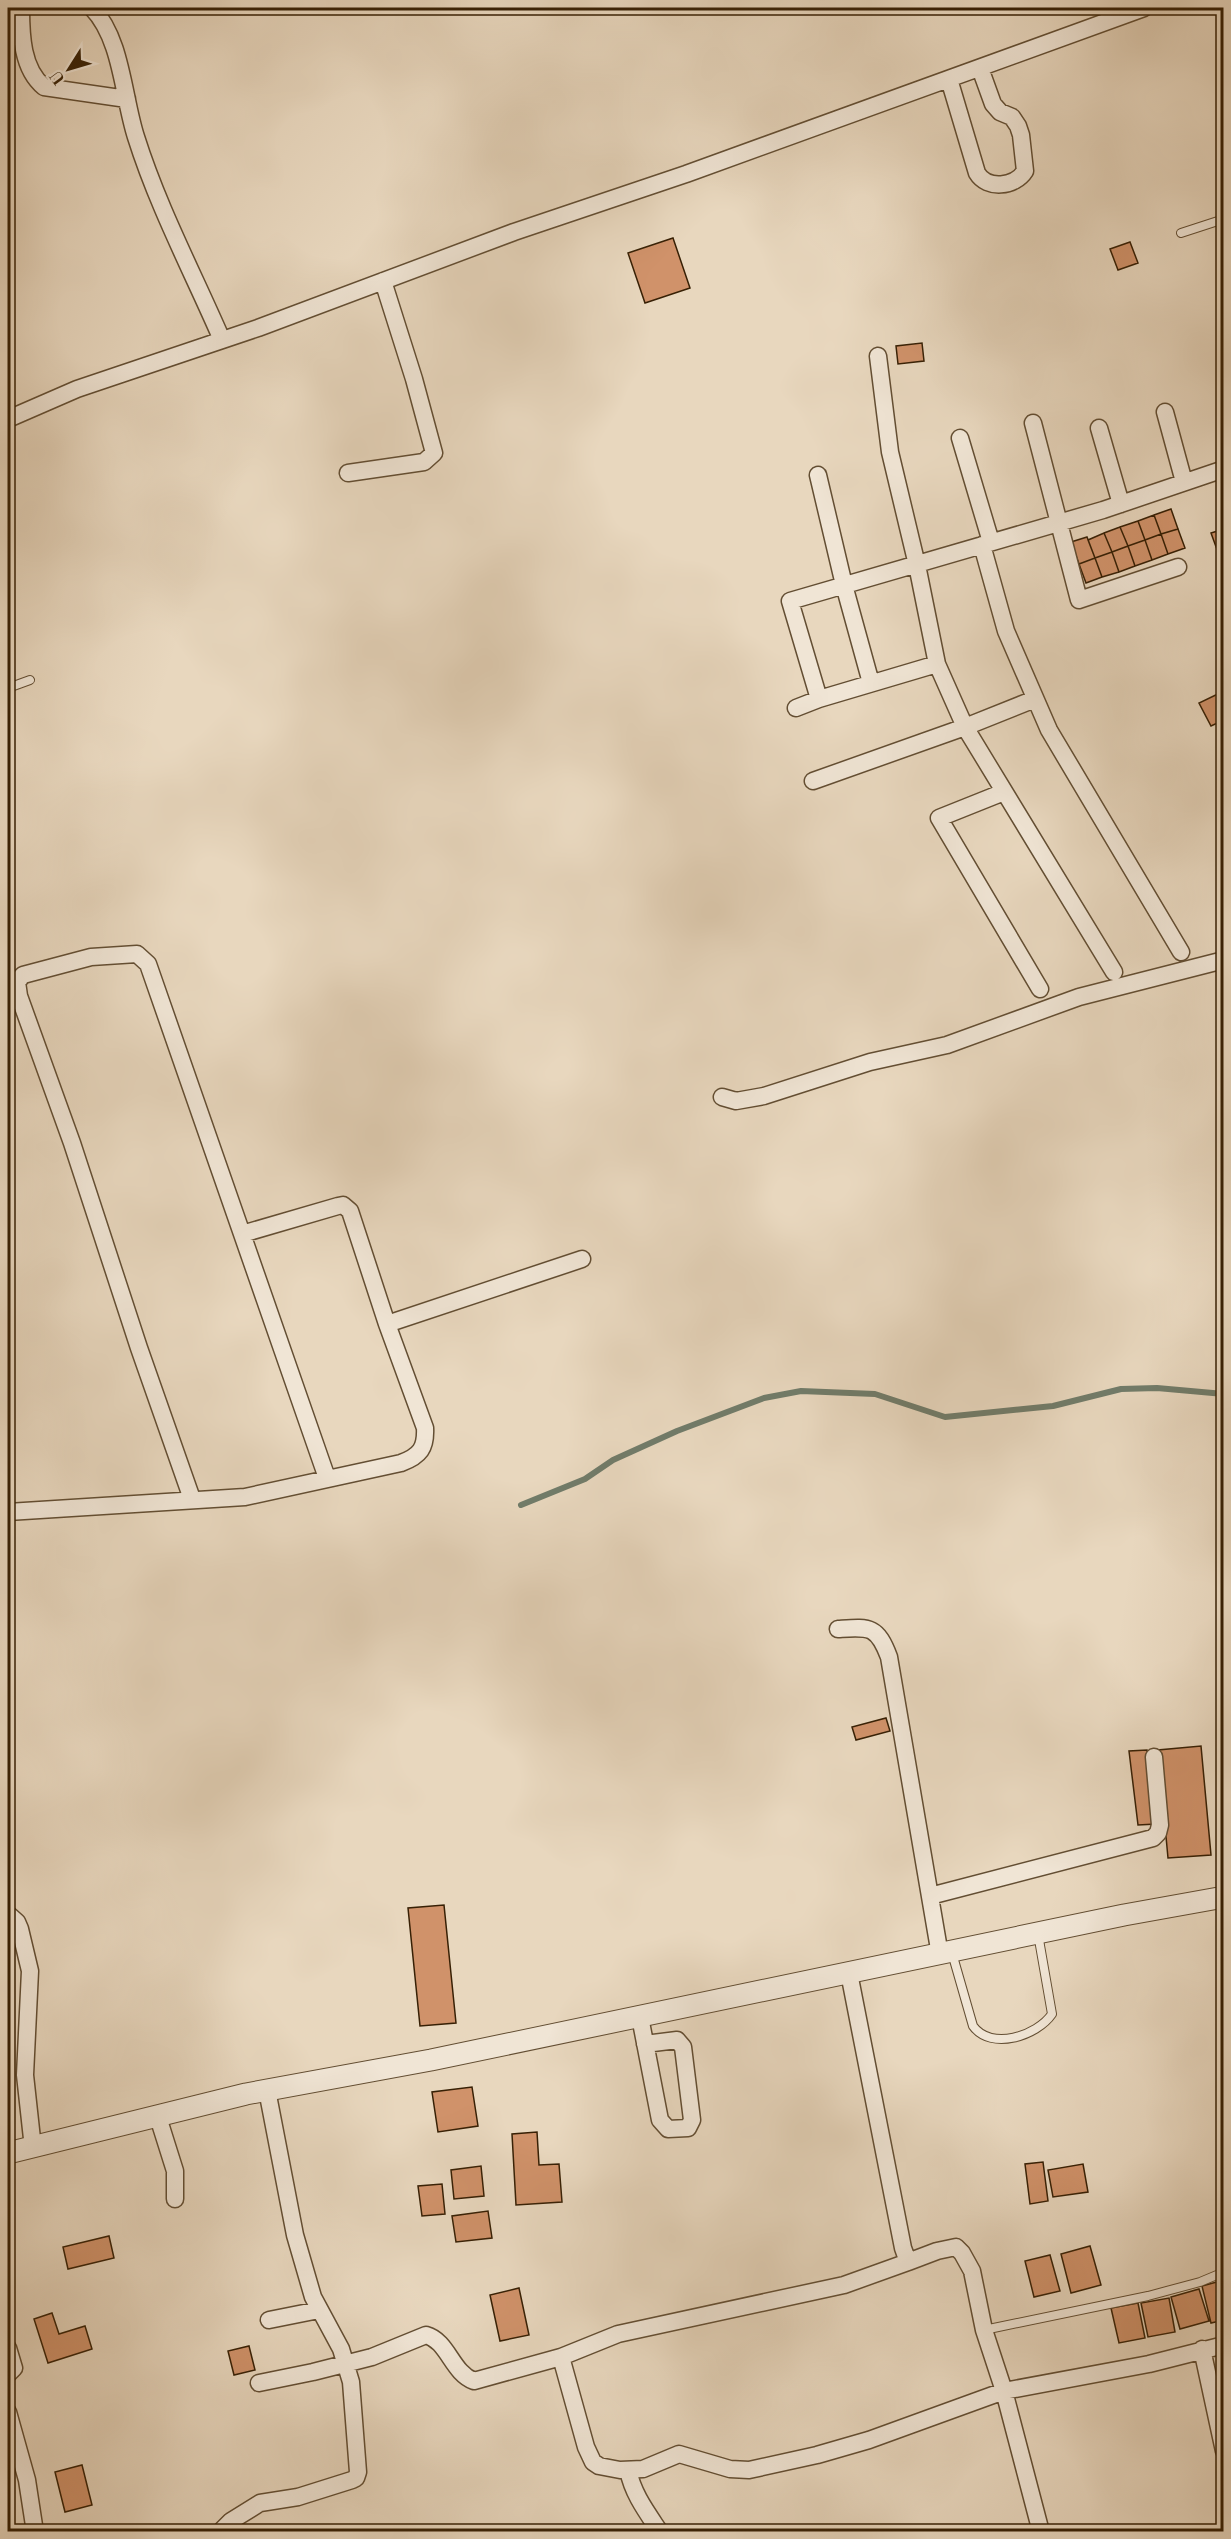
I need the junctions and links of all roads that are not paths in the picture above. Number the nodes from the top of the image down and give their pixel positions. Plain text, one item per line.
1 (21, 8) edge
2 (92, 8) edge
3 (1144, 8) edge
4 (1108, 14) edge
5 (980, 68) junction
6 (949, 79) junction
7 (127, 99) junction
8 (1224, 219) edge
9 (1181, 233) dead end
10 (384, 281) junction
11 (222, 340) junction
12 (878, 356) dead end
13 (1165, 412) dead end
14 (8, 418) edge
15 (1033, 423) dead end
16 (1099, 428) dead end
17 (960, 438) dead end
18 (1224, 469) edge
19 (348, 473) dead end
20 (818, 475) dead end
21 (1184, 482) junction
22 (1121, 504) junction
23 (1058, 523) junction
24 (987, 544) junction
25 (917, 565) junction
26 (1178, 567) dead end
27 (844, 585) junction
28 (937, 664) junction
29 (30, 680) dead end
30 (872, 683) junction
31 (8, 688) edge
32 (819, 699) junction
33 (1035, 699) junction
34 (796, 708) dead end
35 (965, 727) junction
36 (813, 781) dead end
37 (1004, 792) junction
38 (1181, 952) dead end
39 (1224, 960) edge
40 (1114, 972) dead end
41 (1040, 989) dead end
42 (722, 1097) dead end
43 (242, 1234) junction
44 (582, 1259) dead end
45 (387, 1324) junction
46 (327, 1478) junction
47 (192, 1499) junction
48 (8, 1512) edge
49 (838, 1629) dead end
50 (1154, 1756) dead end
51 (930, 1896) junction
52 (1224, 1898) edge
53 (8, 1914) edge
54 (1038, 1934) junction
55 (946, 1954) junction
56 (849, 1973) junction
57 (640, 2017) junction
58 (645, 2044) junction
59 (267, 2090) junction
60 (158, 2117) junction
61 (33, 2148) junction
62 (8, 2153) edge
63 (175, 2199) dead end
64 (908, 2262) junction
65 (1224, 2272) edge
66 (319, 2310) junction
67 (269, 2320) dead end
68 (984, 2330) junction
69 (1224, 2345) edge
70 (8, 2348) edge
71 (1202, 2349) junction
72 (561, 2357) junction
73 (345, 2364) junction
74 (8, 2374) edge
75 (259, 2383) dead end
76 (1004, 2391) junction
77 (8, 2412) edge
78 (1224, 2451) edge
79 (628, 2470) junction
80 (35, 2532) edge
81 (220, 2532) edge
82 (660, 2532) edge
83 (1041, 2532) edge

1 - 7 street
2 - 7 street
3 - 4 street
4 - 5 street
5 - 6 street
5 - 6 street
6 - 10 street
7 - 11 street
8 - 9 lane
10 - 11 street
10 - 19 street
11 - 14 street
12 - 25 street
13 - 21 street
15 - 23 street
16 - 22 street
17 - 24 street
18 - 21 street
20 - 27 street
21 - 22 street
22 - 23 street
23 - 24 street
23 - 26 street
24 - 25 street
24 - 33 street
25 - 27 street
25 - 28 street
27 - 30 street
27 - 32 street
28 - 30 street
28 - 35 street
29 - 31 lane
30 - 32 street
32 - 34 street
33 - 35 street
33 - 38 street
35 - 36 street
35 - 37 street
37 - 40 street
37 - 41 street
39 - 42 street
43 - 45 street
43 - 46 street
43 - 47 street
44 - 45 street
45 - 46 street
46 - 47 street
47 - 48 street
49 - 51 street
50 - 51 street
51 - 55 street
52 - 54 street
53 - 61 street
54 - 55 street
54 - 55 lane
55 - 56 street
56 - 57 street
56 - 64 street
57 - 58 street
57 - 59 street
58 - 58 street
59 - 60 street
59 - 66 street
60 - 61 street
60 - 63 street
61 - 62 street
64 - 68 street
64 - 72 street
65 - 68 lane
66 - 67 street
66 - 73 street
68 - 76 street
69 - 71 street
70 - 74 street
71 - 76 street
71 - 78 street
72 - 73 street
72 - 79 street
73 - 75 street
73 - 81 street
76 - 79 street
76 - 83 street
77 - 80 street
79 - 82 street

